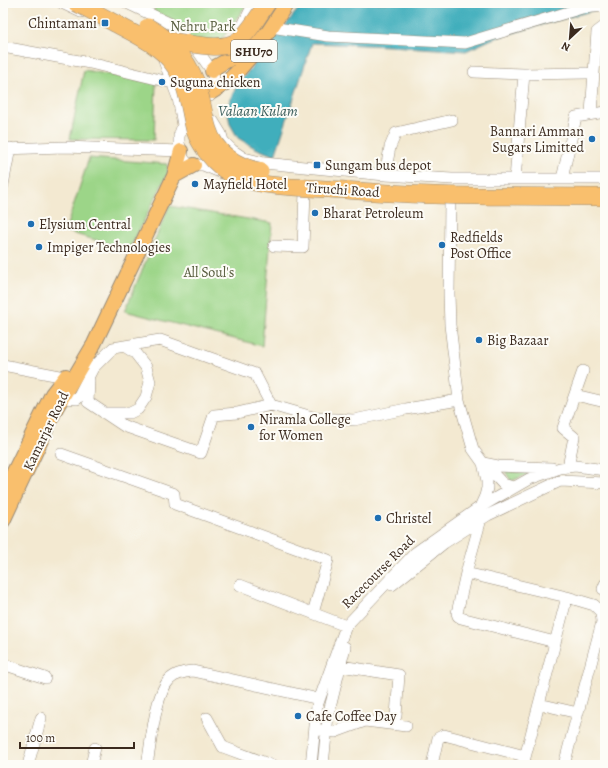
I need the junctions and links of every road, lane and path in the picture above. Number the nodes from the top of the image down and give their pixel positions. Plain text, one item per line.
1 (62, 3) edge
2 (76, 3) edge
3 (102, 3) edge
4 (128, 3) edge
5 (254, 3) edge
6 (267, 3) edge
7 (275, 3) edge
8 (287, 3) edge
9 (605, 6) edge
10 (605, 26) edge
11 (271, 27) junction
12 (168, 41) junction
13 (3, 47) edge
14 (203, 58) junction
15 (164, 61) junction
16 (214, 68) junction
17 (474, 72) dead end
18 (587, 73) dead end
19 (524, 74) junction
20 (173, 83) junction
21 (210, 95) junction
22 (178, 102) junction
23 (605, 112) edge
24 (592, 113) junction
25 (452, 120) dead end
26 (214, 123) junction
27 (183, 125) junction
28 (223, 141) junction
29 (6, 148) edge
30 (181, 151) junction
31 (198, 165) junction
32 (385, 175) junction
33 (174, 176) junction
34 (515, 179) junction
35 (562, 179) junction
36 (605, 179) edge
37 (3, 185) edge
38 (605, 188) edge
39 (305, 192) junction
40 (605, 197) edge
41 (450, 200) junction
42 (605, 203) edge
43 (274, 246) dead end
44 (94, 344) junction
45 (124, 346) junction
46 (3, 365) edge
47 (583, 372) dead end
48 (65, 377) junction
49 (89, 377) junction
50 (575, 395) junction
51 (62, 398) junction
52 (459, 400) junction
53 (605, 402) edge
54 (271, 405) junction
55 (104, 413) junction
56 (61, 454) dead end
57 (483, 463) junction
58 (564, 467) junction
59 (605, 470) edge
60 (605, 482) edge
61 (513, 487) junction
62 (3, 494) edge
63 (480, 507) junction
64 (481, 519) junction
65 (3, 521) edge
66 (466, 573) junction
67 (240, 585) dead end
68 (567, 597) junction
69 (313, 613) junction
70 (346, 626) junction
71 (555, 642) junction
72 (3, 664) edge
73 (336, 665) junction
74 (45, 678) dead end
75 (319, 699) junction
76 (539, 704) junction
77 (578, 713) junction
78 (396, 716) dead end
79 (41, 718) dead end
80 (207, 718) dead end
81 (406, 726) dead end
82 (314, 729) junction
83 (326, 731) junction
84 (95, 748) dead end
85 (524, 760) edge
86 (28, 765) edge
87 (91, 765) edge
88 (147, 765) edge
89 (271, 765) edge
90 (311, 765) edge
91 (323, 765) edge
92 (432, 765) edge
93 (564, 765) edge

1 - 15 street
2 - 40 highway, Tiruchi Road, bridge
3 - 12 highway, Tiruchi Road, bridge
4 - 14 street
5 - 16 street
6 - 12 highway, bridge
7 - 16 main road, SHU70
8 - 11 main road, SHU70
9 - 11 street
10 - 24 street
11 - 21 main road, SHU70
12 - 38 highway, Tiruchi Road, bridge
13 - 20 street
14 - 15 street
14 - 16 street
15 - 20 street
16 - 21 street
17 - 19 street
18 - 19 street
19 - 34 street
20 - 22 street
21 - 22 street
21 - 26 street, Tiruchi Road
22 - 27 street
23 - 24 street
24 - 35 street
25 - 32 street
26 - 27 street
26 - 28 street, Tiruchi Road
27 - 30 street
28 - 31 street
28 - 32 street, Tiruchi Road
29 - 30 street
29 - 37 street
30 - 31 street
30 - 33 main road, Kamarjar Road
31 - 33 main road
31 - 39 street
32 - 34 street, Tiruchi Road
33 - 44 main road, Kamarjar Road
34 - 35 street, Tiruchi Road
35 - 36 street, Tiruchi Road
39 - 41 street
39 - 43 street
41 - 42 street
41 - 52 street
44 - 48 main road, Kamarjar Road
44 - 51 main road, Kamarjar Road
45 - 49 street
45 - 54 street
45 - 55 street
46 - 48 street
47 - 50 street
48 - 62 main road, Kamarjar Road
49 - 51 street
49 - 55 street
50 - 53 street
50 - 58 street
51 - 65 main road, Kamarjar Road
52 - 54 street
52 - 57 street
54 - 55 street
56 - 69 street
57 - 58 street
57 - 61 street
57 - 63 street
58 - 59 street, Racecourse Road
58 - 61 street, Racecourse Road
60 - 64 street
61 - 63 street, Racecourse Road
63 - 64 street
63 - 70 street, Racecourse Road
64 - 66 street
64 - 73 street
66 - 68 street
66 - 71 street
67 - 69 street
68 - 71 street
68 - 77 street
69 - 70 street
70 - 73 street, Racecourse Road
71 - 76 street
72 - 74 street
73 - 75 street, Racecourse Road
73 - 78 street
73 - 83 street
75 - 82 street, Racecourse Road
75 - 88 street
76 - 77 street
76 - 85 street
77 - 93 street
79 - 86 street
80 - 89 street
81 - 83 street
82 - 83 street
82 - 90 street, Racecourse Road
83 - 91 street
84 - 87 street
85 - 92 street

